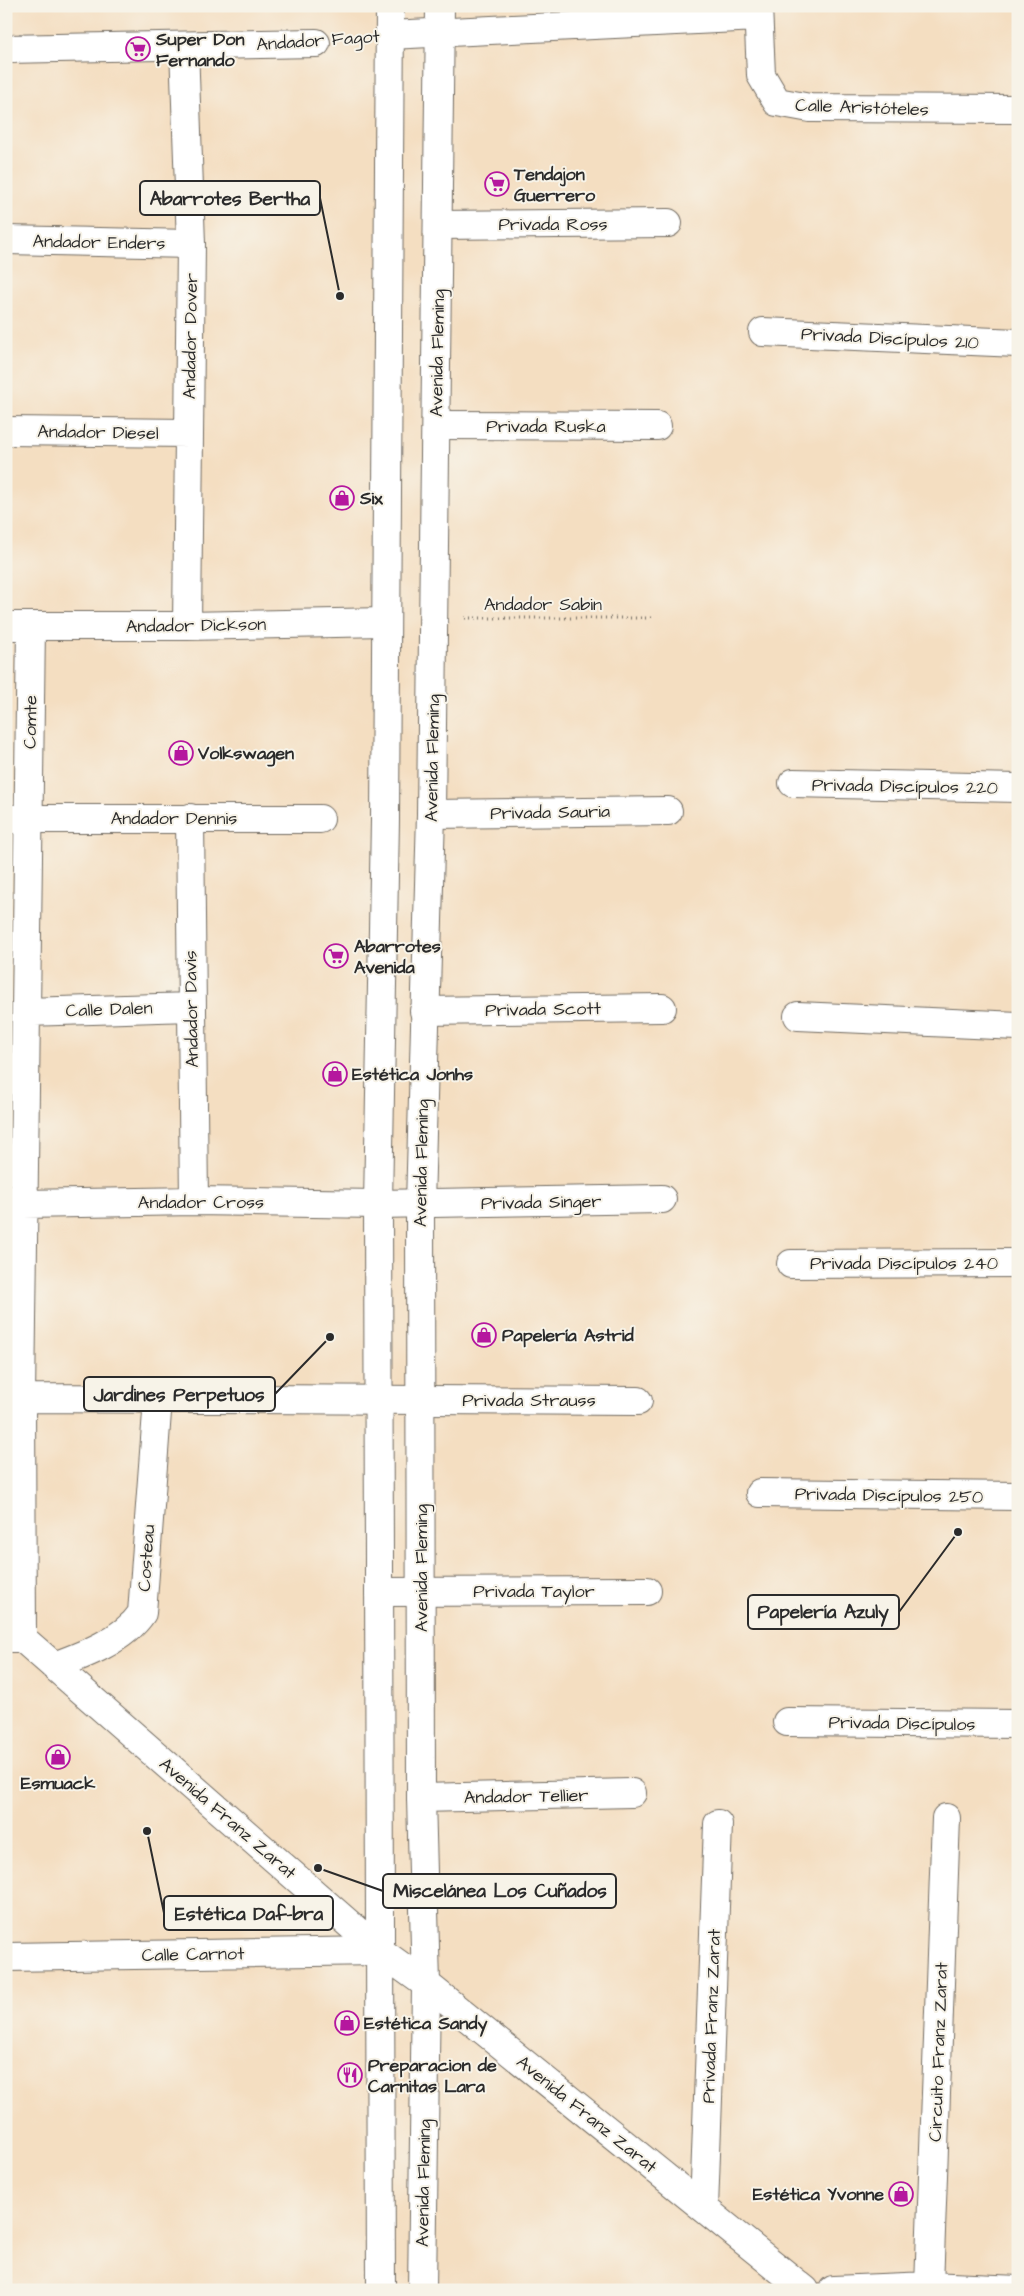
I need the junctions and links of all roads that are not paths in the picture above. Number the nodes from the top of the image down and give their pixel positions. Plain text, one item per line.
1 (390, 6) edge
2 (758, 12) edge
3 (440, 19) edge
4 (390, 35) junction
5 (316, 43) dead end
6 (184, 47) junction
7 (6, 49) edge
8 (1018, 109) edge
9 (668, 223) dead end
10 (438, 225) junction
11 (6, 240) edge
12 (191, 244) junction
13 (763, 332) dead end
14 (1018, 344) edge
15 (436, 425) junction
16 (657, 426) dead end
17 (6, 431) edge
18 (189, 433) junction
19 (386, 622) junction
20 (19, 626) edge
21 (187, 626) junction
22 (792, 784) dead end
23 (1018, 788) edge
24 (668, 811) dead end
25 (432, 814) junction
26 (190, 818) junction
27 (18, 819) edge
28 (320, 819) dead end
29 (191, 1007) junction
30 (662, 1008) dead end
31 (424, 1011) junction
32 (798, 1016) dead end
33 (1018, 1026) edge
34 (19, 1029) edge
35 (662, 1199) dead end
36 (194, 1201) junction
37 (24, 1204) junction
38 (378, 1204) junction
39 (420, 1204) junction
40 (1018, 1263) edge
41 (791, 1264) dead end
42 (14, 1279) edge
43 (21, 1398) junction
44 (158, 1399) junction
45 (378, 1400) junction
46 (420, 1400) junction
47 (638, 1401) dead end
48 (760, 1493) dead end
49 (1018, 1496) edge
50 (647, 1591) dead end
51 (379, 1592) junction
52 (421, 1592) junction
53 (12, 1633) edge
54 (54, 1666) junction
55 (787, 1722) dead end
56 (1018, 1724) edge
57 (632, 1793) dead end
58 (421, 1798) junction
59 (946, 1818) dead end
60 (718, 1824) dead end
61 (380, 1951) junction
62 (6, 1957) edge
63 (426, 1984) junction
64 (704, 2208) junction
65 (929, 2286) junction
66 (381, 2290) edge
67 (422, 2290) edge
68 (805, 2290) edge
69 (833, 2290) edge
70 (1018, 2290) edge

1 - 4 street
2 - 3 street
2 - 8 street, Calle Aristóteles
3 - 4 street
3 - 10 street, Avenida Fleming
4 - 19 street
5 - 6 street, Andador Fagot
6 - 7 street, Andador Fagot
6 - 12 street, Andador Dover
9 - 10 street, Privada Ross
10 - 15 street, Avenida Fleming
11 - 12 street, Andador Enders
12 - 18 street, Andador Dover
13 - 14 street, Privada Discípulos 210
15 - 16 street, Privada Ruska
15 - 25 street, Avenida Fleming
17 - 18 street, Andador Diesel
18 - 21 street, Andador Dover
19 - 21 street, Andador Dickson
19 - 38 street
20 - 21 street, Andador Dickson
20 - 27 street, Comte
22 - 23 street, Privada Discípulos 220
24 - 25 street, Privada Sauria
25 - 31 street, Avenida Fleming
26 - 27 street, Andador Dennis
26 - 28 street, Andador Dennis
26 - 29 street, Andador Davis
27 - 34 street, Comte
29 - 34 street, Calle Dalen
29 - 36 street, Andador Davis
30 - 31 street, Privada Scott
31 - 39 street, Avenida Fleming
32 - 33 street
34 - 37 street, Comte
35 - 39 street, Privada Singer
36 - 37 street, Andador Cross
36 - 38 street, Andador Cross
37 - 42 street, Comte
38 - 39 street, Privada Singer
38 - 45 street
39 - 46 street, Avenida Fleming
40 - 41 street, Privada Discípulos 240
42 - 43 street, Comte
43 - 44 street, Privada Strauss
43 - 53 street, Comte
44 - 45 street, Privada Strauss
44 - 54 street, Costeau
45 - 46 street, Privada Strauss
45 - 51 street
46 - 47 street, Privada Strauss
46 - 52 street, Avenida Fleming
48 - 49 street, Privada Discípulos 250
50 - 52 street, Privada Taylor
51 - 52 street, Privada Taylor
51 - 61 street
52 - 58 street, Avenida Fleming
53 - 54 street, Avenida Franz Zarat
54 - 61 street, Avenida Franz Zarat
55 - 56 street, Privada Discípulos
57 - 58 street, Andador Tellier
58 - 63 street, Avenida Fleming
59 - 65 street, Circuito Franz Zarat
60 - 64 street, Privada Franz Zarat
61 - 62 street, Calle Carnot
61 - 63 street, Avenida Franz Zarat
61 - 66 street
63 - 64 street, Avenida Franz Zarat
63 - 67 street, Avenida Fleming
64 - 68 street, Avenida Franz Zarat
65 - 69 street
65 - 70 street

